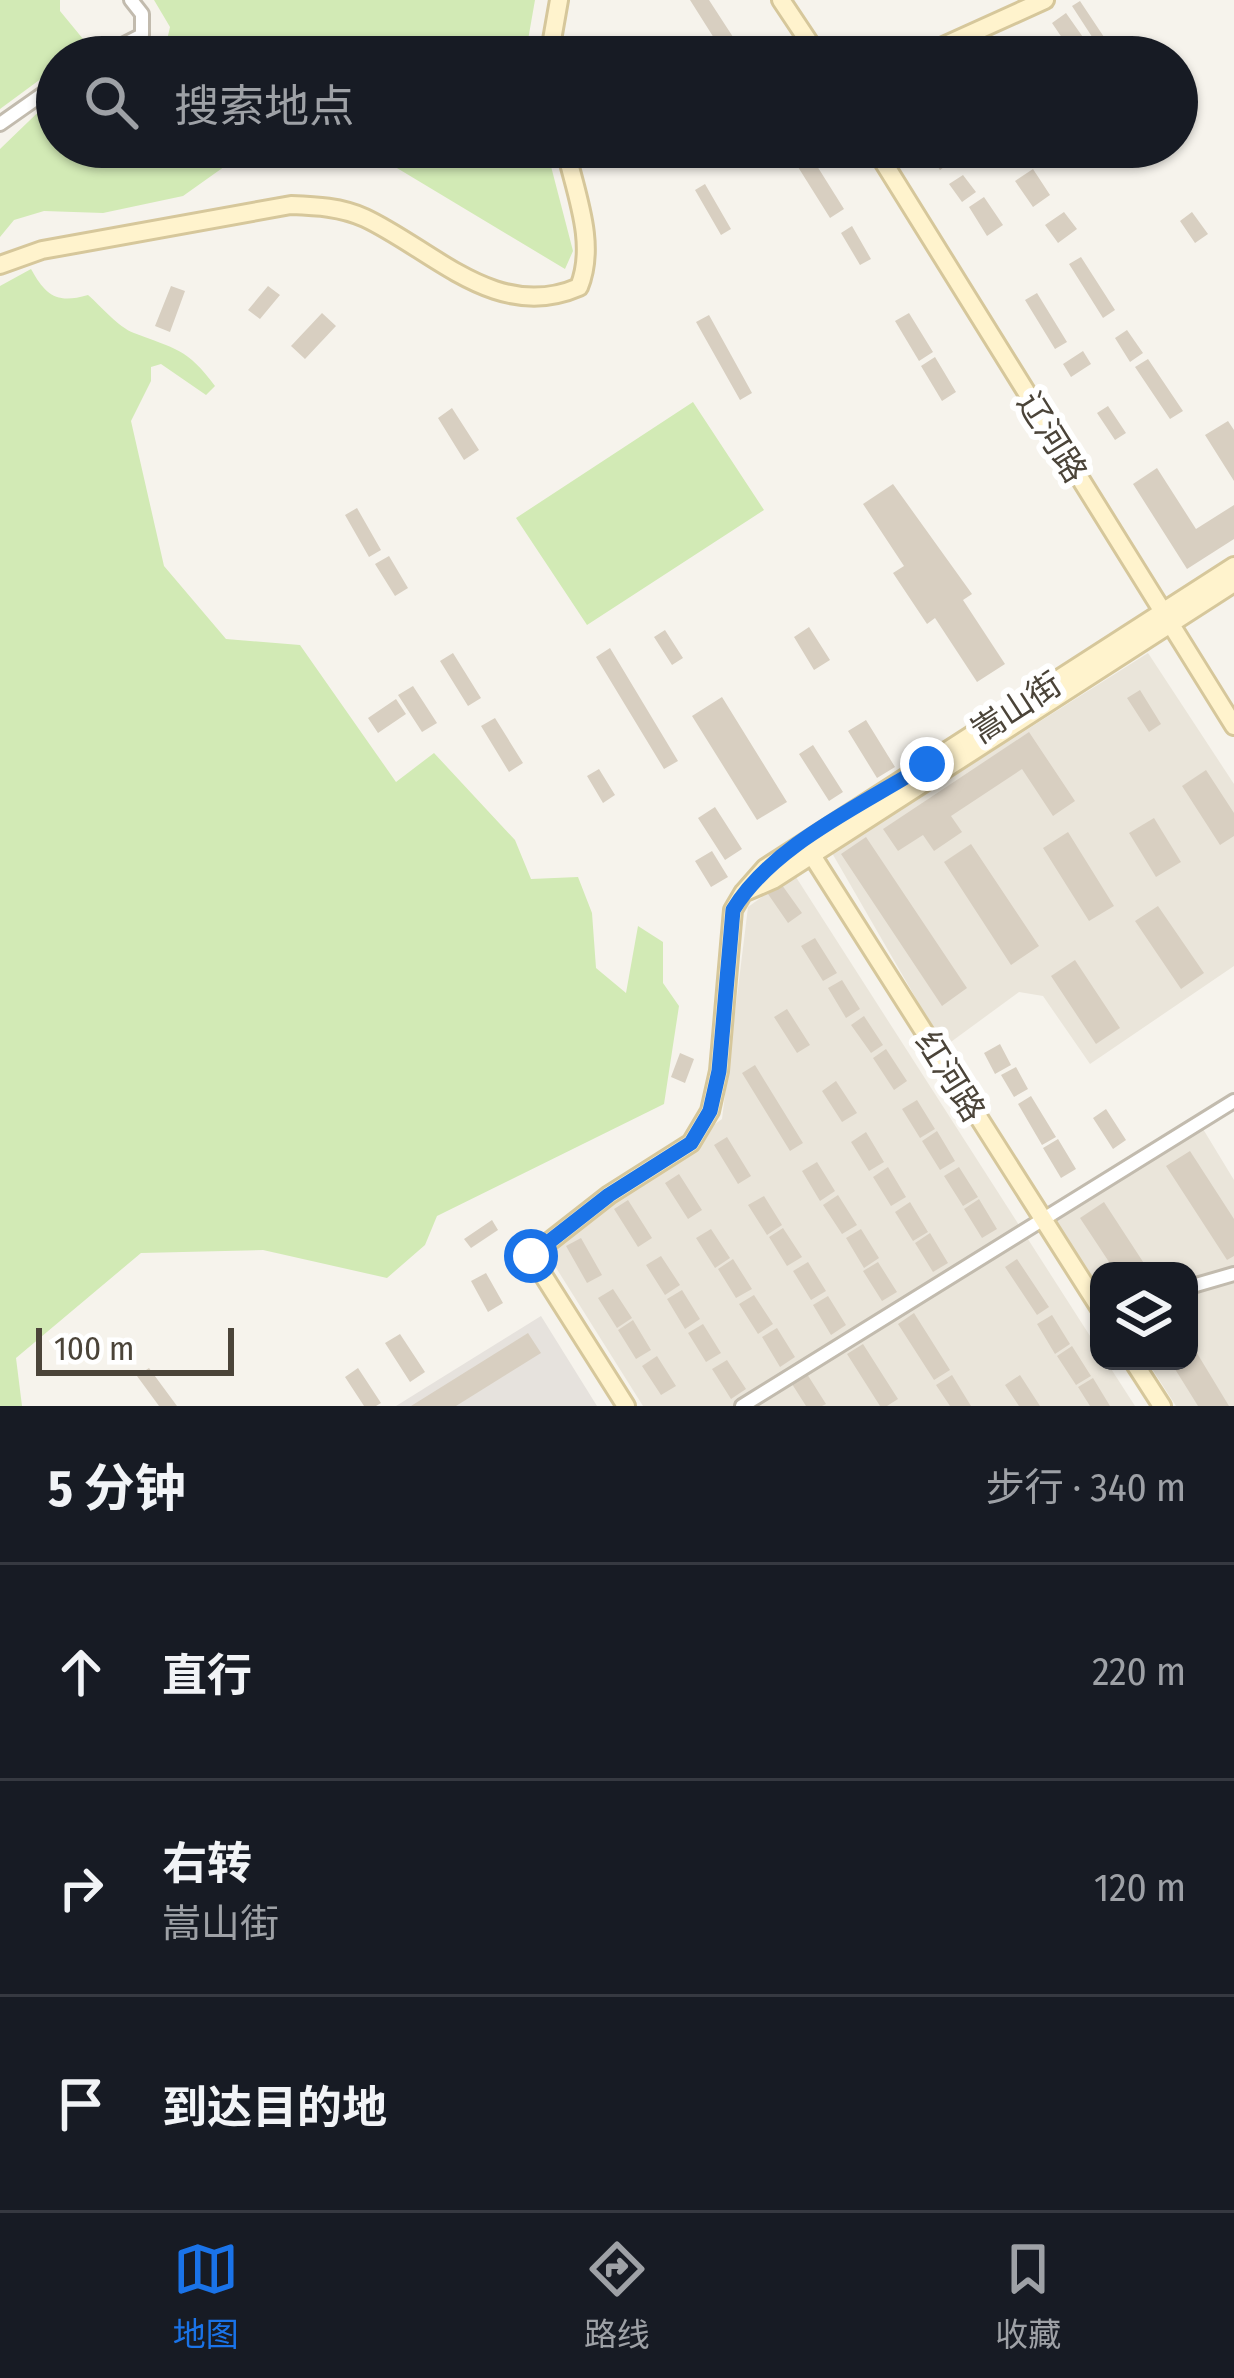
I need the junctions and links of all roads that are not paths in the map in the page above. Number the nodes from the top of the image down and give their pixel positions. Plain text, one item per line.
1 (131, 0) edge
2 (560, 0) edge
3 (781, 0) edge
4 (1046, 0) edge
5 (140, 36) edge
6 (553, 36) edge
7 (805, 36) edge
8 (966, 36) edge
9 (36, 99) edge
10 (0, 124) edge
11 (570, 168) edge
12 (887, 168) edge
13 (0, 266) edge
14 (1234, 566) edge
15 (1234, 583) edge
16 (1166, 618) junction
17 (1234, 726) edge
18 (808, 849) junction
19 (1234, 1101) edge
20 (1043, 1220) junction
21 (1234, 1274) edge
22 (1198, 1284) edge
23 (1090, 1293) edge
24 (1139, 1370) edge
25 (626, 1406) edge
26 (742, 1406) edge
27 (1162, 1406) edge

1 - 5 street
2 - 6 street
3 - 7 street
4 - 8 street
9 - 10 street
11 - 13 street
12 - 16 street, 辽河路
14 - 16 street, 嵩山街
15 - 16 street, 嵩山街
16 - 17 street, 辽河路
16 - 18 street, 嵩山街
18 - 20 street, 红河路
18 - 25 street, 嵩山街
19 - 20 street
20 - 23 street, 红河路
20 - 26 street
21 - 22 street
24 - 27 street

